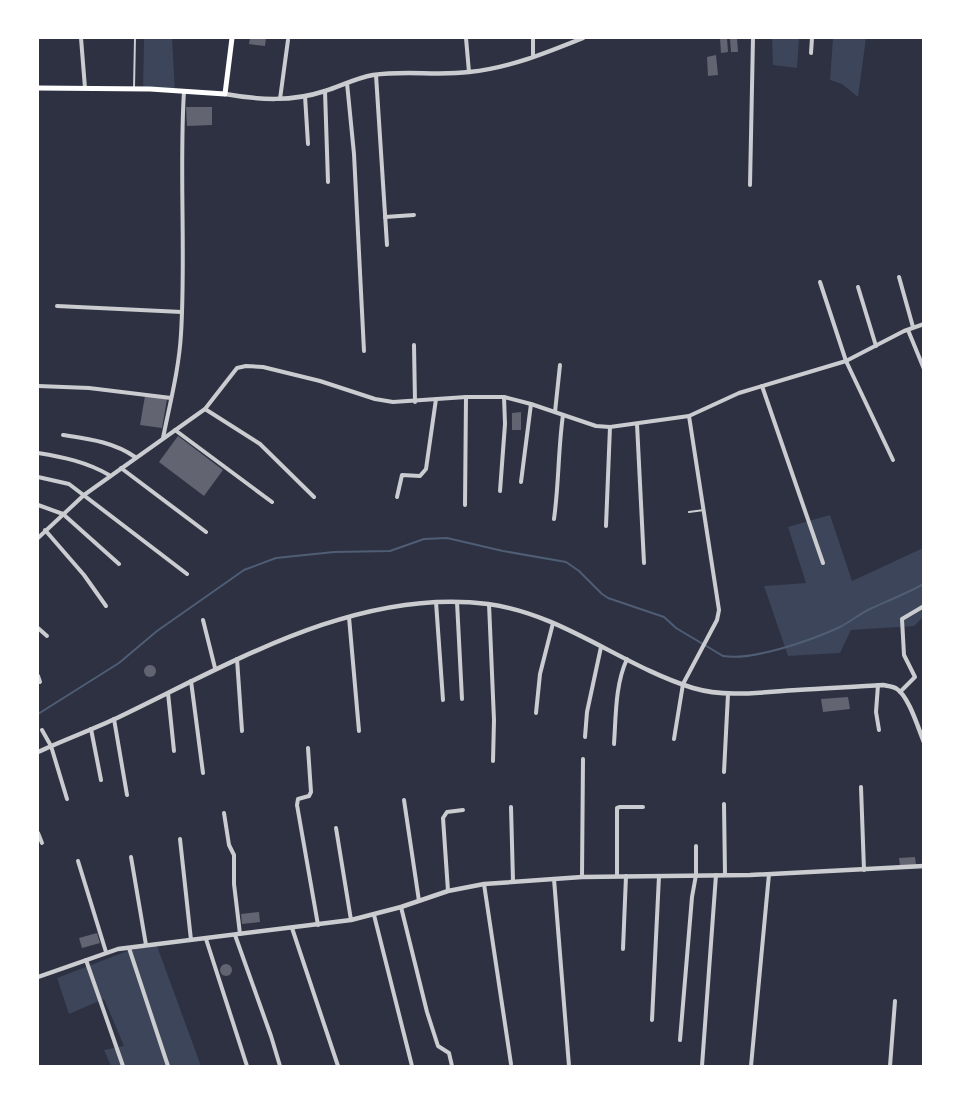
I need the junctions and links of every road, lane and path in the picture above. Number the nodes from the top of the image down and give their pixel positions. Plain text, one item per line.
1 (81, 38) edge
2 (135, 38) edge
3 (232, 38) edge
4 (466, 38) edge
5 (533, 38) edge
6 (583, 38) edge
7 (753, 38) edge
8 (812, 38) edge
9 (288, 40) dead end
10 (811, 53) dead end
11 (533, 58) junction
12 (469, 72) junction
13 (376, 75) junction
14 (347, 83) junction
15 (38, 88) edge
16 (85, 88) junction
17 (134, 88) junction
18 (184, 90) junction
19 (325, 91) junction
20 (225, 94) junction
21 (305, 96) junction
22 (280, 99) junction
23 (308, 144) dead end
24 (328, 182) dead end
25 (750, 185) dead end
26 (414, 215) dead end
27 (385, 217) junction
28 (387, 245) dead end
29 (899, 277) dead end
30 (820, 282) dead end
31 (858, 287) dead end
32 (57, 306) dead end
33 (182, 312) junction
34 (924, 324) edge
35 (913, 327) junction
36 (908, 330) junction
37 (414, 345) dead end
38 (876, 346) junction
39 (364, 351) dead end
40 (846, 361) junction
41 (560, 365) dead end
42 (924, 369) edge
43 (38, 386) edge
44 (762, 386) junction
45 (466, 397) junction
46 (504, 397) junction
47 (171, 398) junction
48 (436, 399) junction
49 (415, 402) junction
50 (531, 404) junction
51 (204, 409) junction
52 (555, 412) junction
53 (563, 415) junction
54 (689, 416) junction
55 (637, 424) junction
56 (610, 427) junction
57 (175, 430) junction
58 (63, 435) dead end
59 (163, 438) junction
60 (38, 453) edge
61 (135, 457) junction
62 (893, 460) dead end
63 (121, 468) junction
64 (109, 476) junction
65 (38, 477) edge
66 (521, 482) dead end
67 (500, 491) dead end
68 (84, 495) junction
69 (314, 497) dead end
70 (397, 497) dead end
71 (272, 502) dead end
72 (38, 505) edge
73 (465, 505) dead end
74 (704, 510) junction
75 (689, 512) dead end
76 (63, 514) junction
77 (554, 519) dead end
78 (606, 526) dead end
79 (45, 531) junction
80 (206, 532) dead end
81 (38, 538) edge
82 (644, 563) dead end
83 (823, 563) dead end
84 (119, 564) dead end
85 (188, 574) dead end
86 (436, 602) junction
87 (457, 602) junction
88 (489, 604) junction
89 (106, 606) dead end
90 (924, 606) edge
91 (349, 617) junction
92 (203, 620) dead end
93 (553, 622) junction
94 (38, 628) edge
95 (47, 636) dead end
96 (601, 647) junction
97 (237, 658) junction
98 (627, 659) junction
99 (215, 668) junction
100 (38, 676) edge
101 (191, 681) junction
102 (40, 682) dead end
103 (683, 684) junction
104 (878, 685) junction
105 (168, 692) junction
106 (900, 692) junction
107 (728, 694) junction
108 (462, 699) dead end
109 (443, 700) dead end
110 (536, 713) dead end
111 (114, 719) junction
112 (91, 729) junction
113 (42, 730) dead end
114 (879, 730) dead end
115 (242, 731) dead end
116 (359, 731) dead end
117 (585, 737) dead end
118 (674, 739) dead end
119 (924, 742) edge
120 (614, 744) dead end
121 (51, 746) junction
122 (308, 748) dead end
123 (174, 751) dead end
124 (38, 752) edge
125 (583, 759) dead end
126 (493, 761) dead end
127 (724, 772) dead end
128 (203, 773) dead end
129 (101, 780) dead end
130 (861, 787) dead end
131 (128, 795) dead end
132 (67, 799) dead end
133 (404, 800) dead end
134 (724, 804) dead end
135 (511, 807) dead end
136 (643, 807) dead end
137 (462, 810) dead end
138 (224, 813) dead end
139 (336, 828) dead end
140 (38, 833) edge
141 (180, 839) dead end
142 (42, 843) dead end
143 (696, 846) dead end
144 (131, 857) dead end
145 (78, 861) dead end
146 (924, 866) edge
147 (864, 870) junction
148 (769, 874) junction
149 (696, 875) junction
150 (716, 875) junction
151 (725, 875) junction
152 (618, 876) junction
153 (626, 876) junction
154 (659, 876) junction
155 (582, 877) junction
156 (554, 878) junction
157 (513, 880) junction
158 (484, 884) junction
159 (448, 891) junction
160 (419, 901) junction
161 (400, 907) junction
162 (374, 915) junction
163 (351, 920) junction
164 (318, 926) junction
165 (292, 928) junction
166 (238, 934) junction
167 (206, 939) junction
168 (191, 940) junction
169 (146, 945) junction
170 (129, 948) junction
171 (623, 949) dead end
172 (106, 952) junction
173 (86, 960) junction
174 (38, 977) edge
175 (896, 1001) dead end
176 (652, 1020) dead end
177 (680, 1040) dead end
178 (511, 1064) dead end
179 (123, 1066) edge
180 (168, 1066) edge
181 (247, 1066) edge
182 (280, 1066) edge
183 (338, 1066) edge
184 (412, 1066) edge
185 (452, 1066) edge
186 (569, 1066) edge
187 (702, 1066) edge
188 (751, 1066) edge
189 (890, 1066) edge

1 - 16 street
2 - 17 lane
3 - 20 main road
4 - 12 street
5 - 11 street
6 - 11 street
7 - 25 street
8 - 10 street
9 - 22 street
11 - 12 street
12 - 13 street
13 - 14 street
13 - 27 street
14 - 19 street
14 - 39 street
15 - 16 main road
16 - 17 main road
17 - 18 main road
18 - 20 main road
18 - 33 street
19 - 21 street
19 - 24 street
20 - 22 street
21 - 22 street
21 - 23 street
26 - 27 street
27 - 28 street
29 - 35 street
30 - 40 street
31 - 38 street
32 - 33 street
33 - 47 street
34 - 35 street
35 - 36 street
36 - 38 street
36 - 42 street
37 - 49 street
38 - 40 street
40 - 44 street
40 - 62 street
41 - 52 street
43 - 47 street
44 - 54 street
44 - 83 street
45 - 46 street
45 - 48 street
45 - 73 street
46 - 50 street
46 - 67 street
47 - 59 street
48 - 49 street
48 - 70 street
49 - 51 street
50 - 52 street
50 - 66 street
51 - 57 street
51 - 69 street
52 - 53 street
53 - 56 street
53 - 77 street
54 - 55 street
54 - 74 street
55 - 56 street
55 - 82 street
56 - 78 street
57 - 59 street
57 - 71 street
58 - 61 street
59 - 61 street
60 - 64 street
61 - 63 street
63 - 64 street
63 - 80 street
64 - 68 street
65 - 68 street
68 - 76 street
68 - 85 street
72 - 76 street
74 - 75 lane
74 - 103 street
76 - 79 street
76 - 84 street
79 - 81 street
79 - 89 street
86 - 87 street
86 - 91 street
86 - 109 street
87 - 88 street
87 - 108 street
88 - 93 street
88 - 126 street
90 - 106 street
91 - 97 street
91 - 116 street
92 - 99 street
93 - 96 street
93 - 110 street
94 - 95 street
96 - 98 street
96 - 117 street
97 - 99 street
97 - 115 street
98 - 103 street
98 - 120 street
99 - 101 street
100 - 102 street
101 - 105 street
101 - 128 street
103 - 107 street
103 - 118 street
104 - 106 street
104 - 107 street
104 - 114 street
105 - 111 street
105 - 123 street
106 - 119 street
107 - 127 street
111 - 112 street
111 - 131 street
112 - 121 street
112 - 129 street
113 - 121 street
121 - 124 street
121 - 132 street
122 - 164 street
125 - 155 street
130 - 147 street
133 - 160 street
134 - 151 street
135 - 157 street
136 - 152 street
137 - 159 street
138 - 166 street
139 - 163 street
140 - 142 street
141 - 168 street
143 - 149 street
144 - 169 street
145 - 172 street
146 - 147 street
147 - 148 street
148 - 151 street
148 - 188 street
149 - 150 street
149 - 154 street
149 - 177 street
150 - 151 street
150 - 187 street
152 - 153 street
152 - 155 street
153 - 154 street
153 - 171 street
154 - 176 street
155 - 156 street
156 - 157 street
156 - 186 street
157 - 158 street
158 - 159 street
158 - 178 street
159 - 160 street
160 - 161 street
161 - 162 street
161 - 185 street
162 - 163 street
162 - 184 street
163 - 164 street
164 - 165 street
165 - 166 street
165 - 183 street
166 - 167 street
166 - 182 street
167 - 168 street
167 - 181 street
168 - 169 street
169 - 170 street
170 - 172 street
170 - 180 street
172 - 173 street
173 - 174 street
173 - 179 street
175 - 189 street

